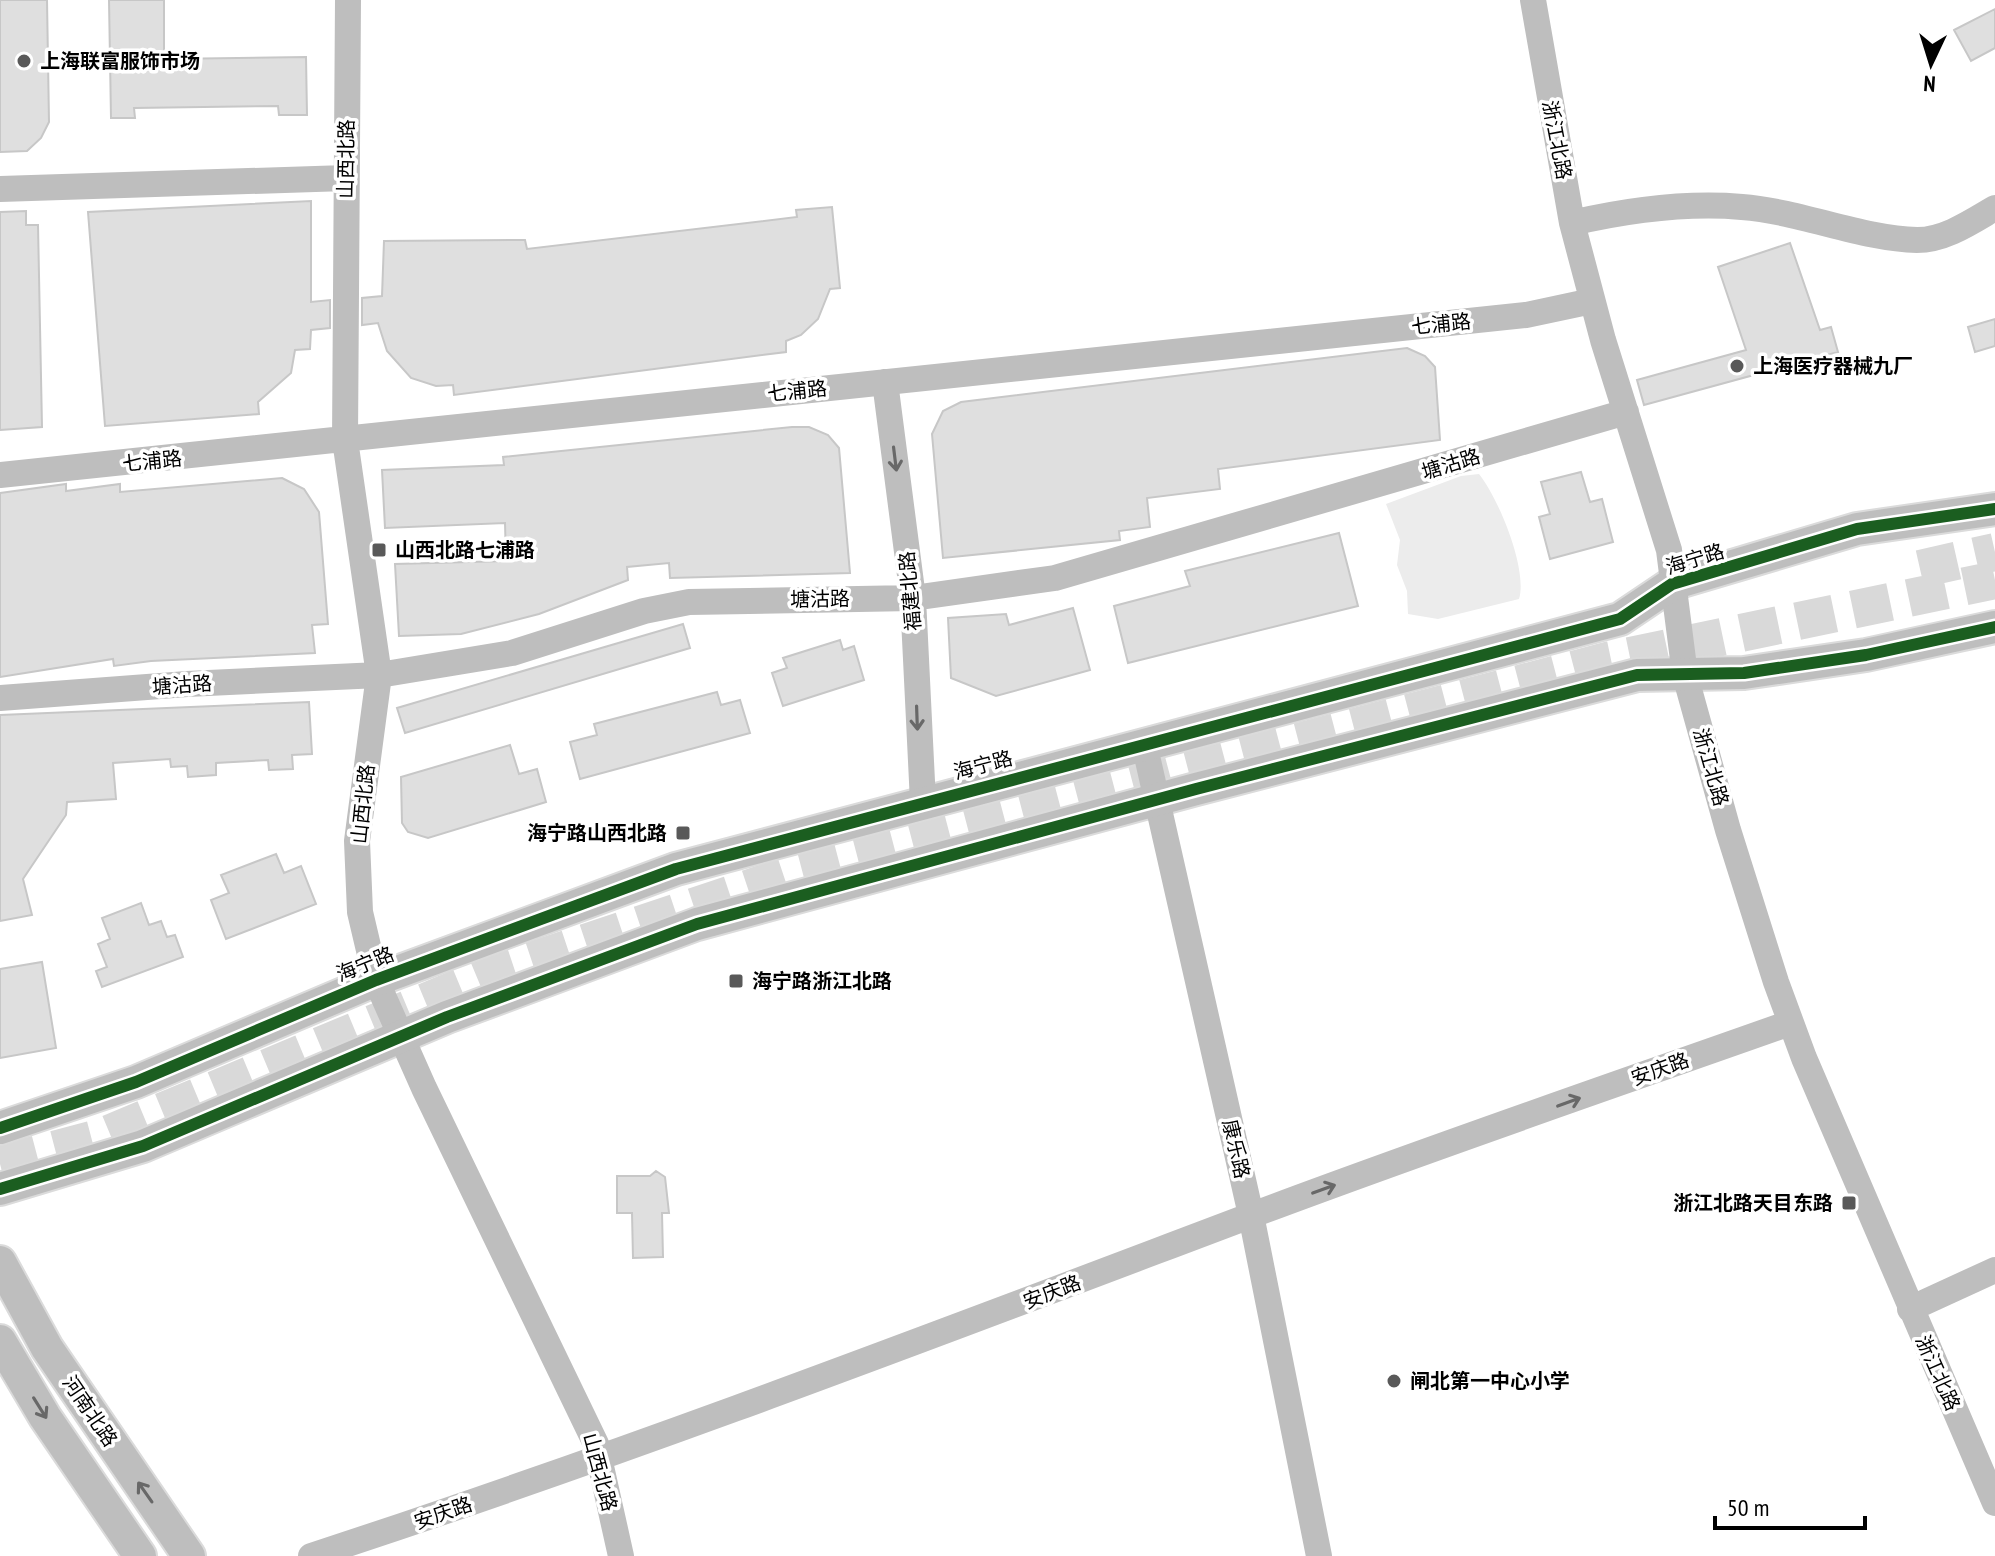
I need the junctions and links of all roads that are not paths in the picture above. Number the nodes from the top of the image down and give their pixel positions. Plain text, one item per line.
1 (348, 0) edge
2 (1533, 0) edge
3 (346, 178) junction
4 (0, 189) edge
5 (1995, 208) edge
6 (1572, 223) junction
7 (1592, 301) junction
8 (885, 382) junction
9 (1626, 412) junction
10 (345, 440) junction
11 (0, 475) edge
12 (1995, 509) edge
13 (1672, 584) junction
14 (913, 598) junction
15 (1995, 627) edge
16 (379, 675) junction
17 (1685, 675) junction
18 (0, 698) edge
19 (1144, 743) junction
20 (1157, 800) junction
21 (923, 802) junction
22 (376, 980) junction
23 (1790, 1023) junction
24 (402, 1036) junction
25 (0, 1128) edge
26 (0, 1189) edge
27 (1251, 1215) junction
28 (0, 1262) edge
29 (1995, 1270) edge
30 (1910, 1309) junction
31 (0, 1341) edge
32 (599, 1456) junction
33 (1995, 1503) edge
34 (140, 1556) edge
35 (189, 1556) edge
36 (311, 1556) edge
37 (621, 1556) edge
38 (1319, 1556) edge

1 - 3 street, 山西北路
2 - 6 street, 浙江北路
3 - 4 street
3 - 10 street, 山西北路
5 - 6 street
6 - 7 street, 浙江北路
7 - 8 street, 七浦路
7 - 9 street, 浙江北路
8 - 10 street, 七浦路
8 -> 14 street, 福建北路
9 - 13 street, 浙江北路
9 - 14 street, 塘沽路
10 - 11 street, 七浦路
10 - 16 street, 山西北路
12 - 13 main road, 海宁路
13 - 17 street, 浙江北路
13 - 19 main road, 海宁路
14 - 16 street, 塘沽路
14 -> 21 street, 福建北路
15 - 17 main road
16 - 18 street, 塘沽路
16 - 22 street, 山西北路
17 - 20 main road
17 - 23 street, 浙江北路
19 - 20 street, 康乐路
19 - 21 main road, 海宁路
20 - 24 main road
20 - 27 street, 康乐路
21 - 22 main road, 海宁路
22 - 24 street, 山西北路
22 - 25 main road, 海宁路
27 -> 23 street, 安庆路
23 - 30 street, 浙江北路
24 - 26 main road
24 - 32 street, 山西北路
27 - 32 street, 安庆路
27 - 38 street, 康乐路
35 -> 28 main road, 河南北路
29 - 30 street
30 - 33 street, 浙江北路
31 -> 34 main road, 河南北路
32 - 36 street, 安庆路
32 - 37 street, 山西北路

